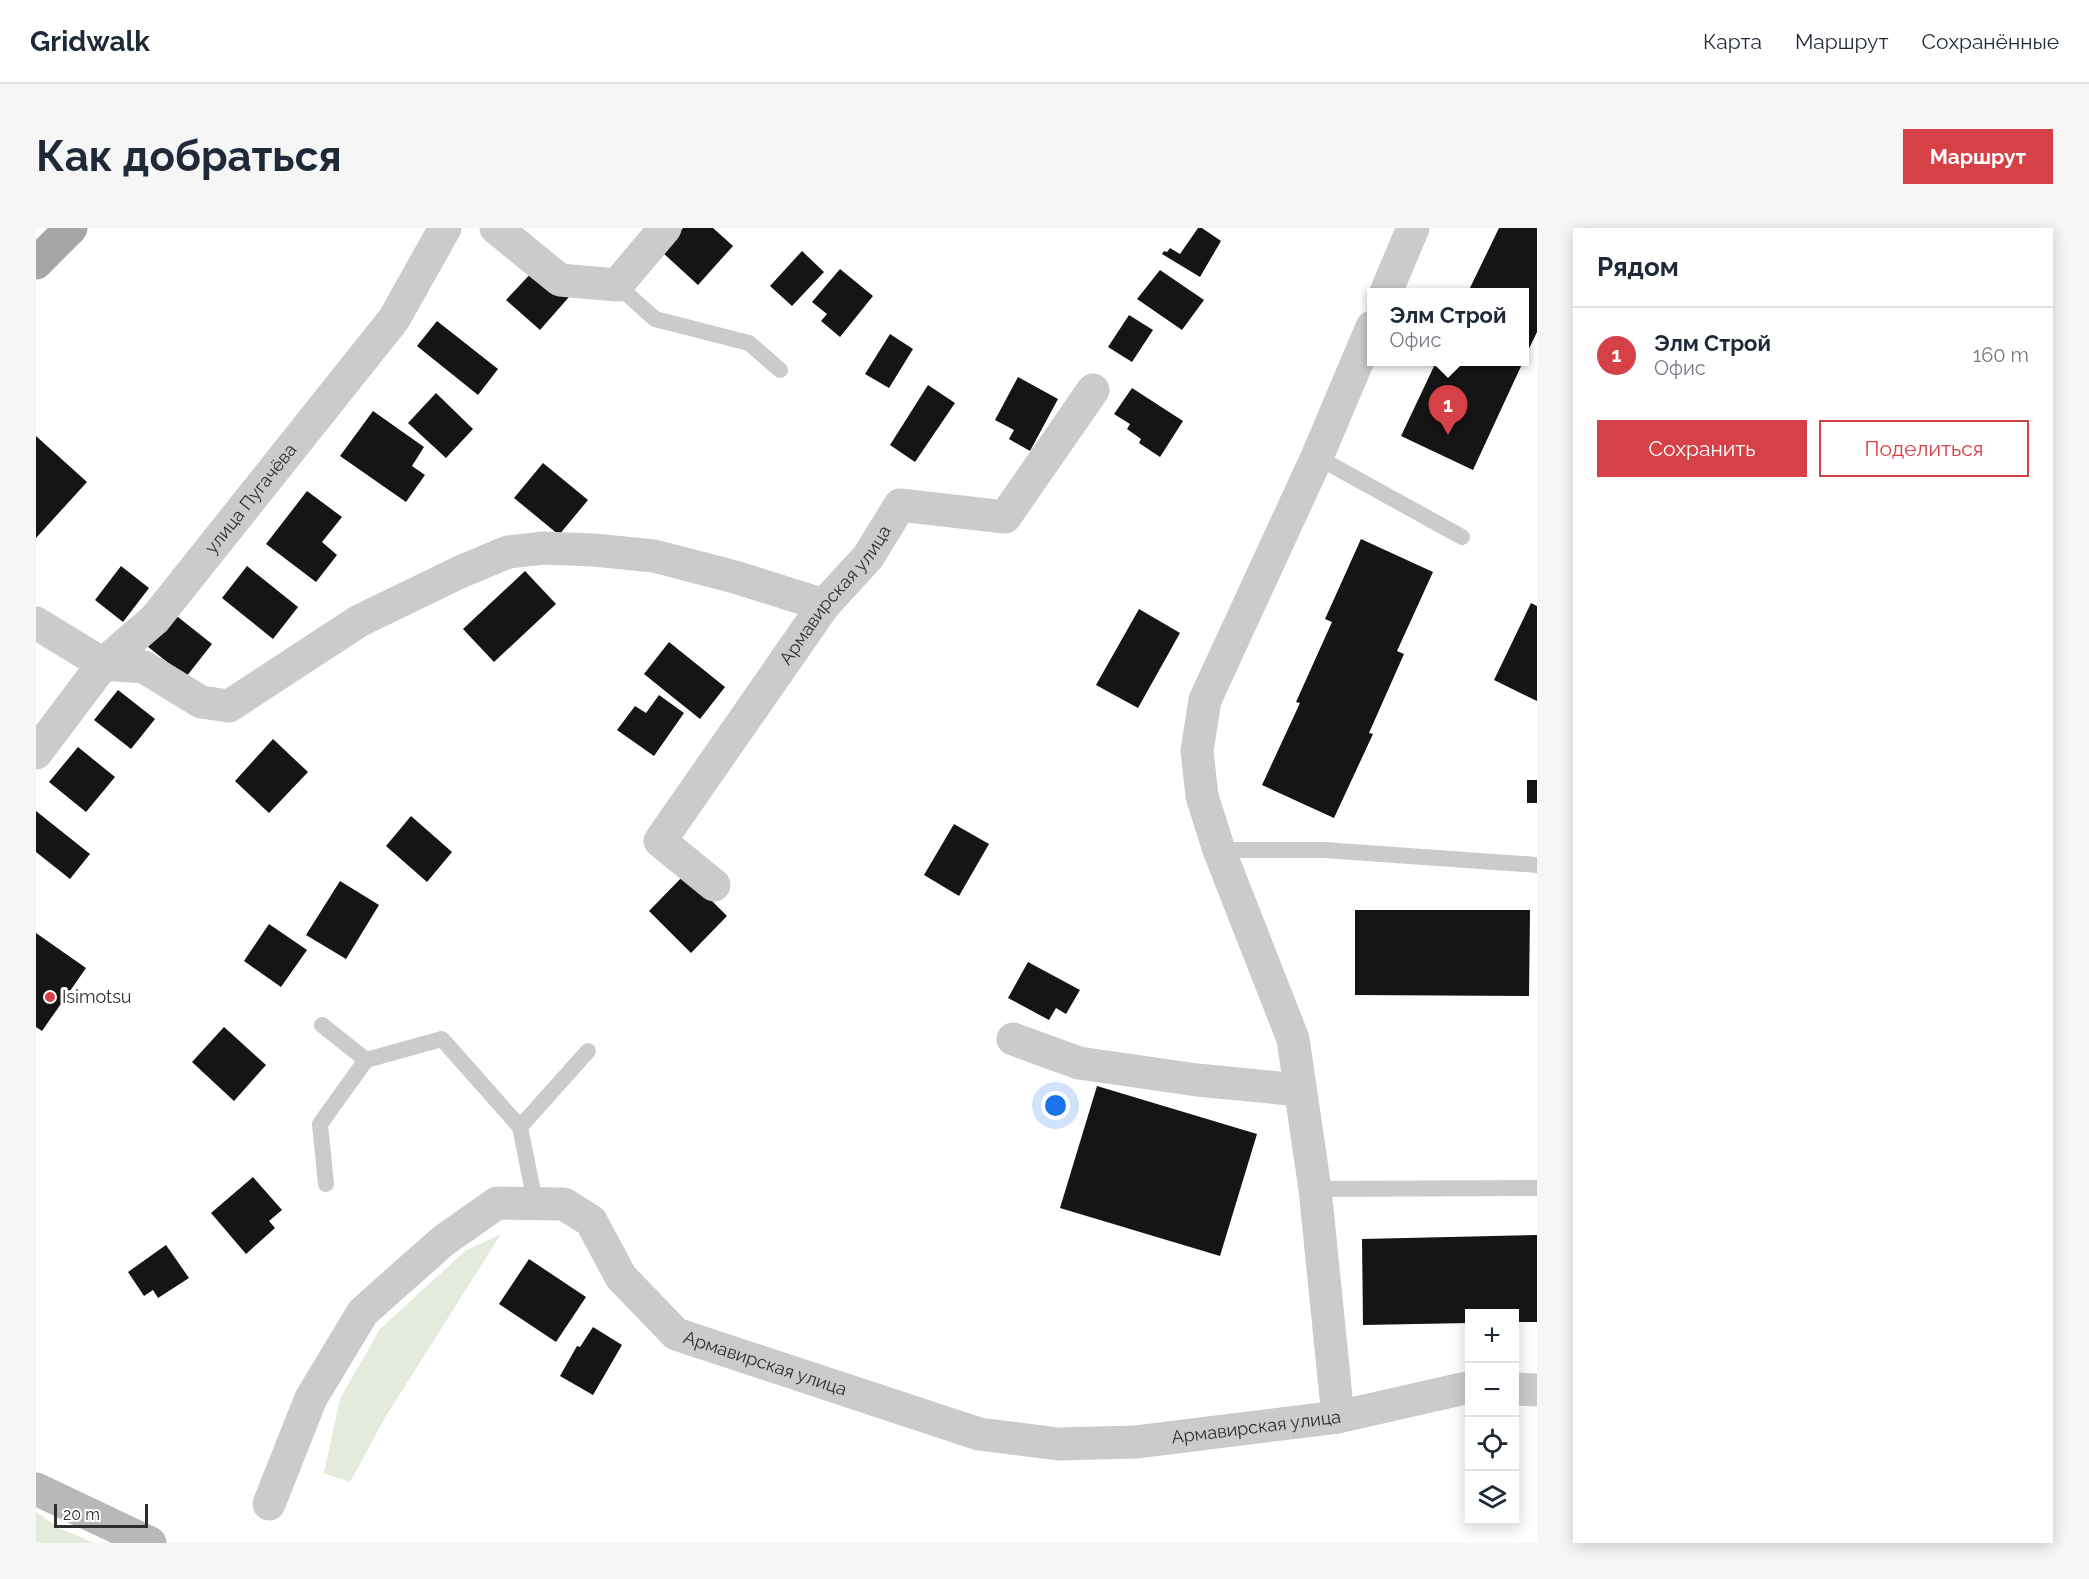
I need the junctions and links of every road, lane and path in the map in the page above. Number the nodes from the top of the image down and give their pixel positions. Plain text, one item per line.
1 (71, 228) edge
2 (445, 228) edge
3 (496, 228) edge
4 (665, 228) edge
5 (1413, 228) edge
6 (36, 263) edge
7 (616, 285) junction
8 (1388, 288) edge
9 (1367, 337) edge
10 (780, 370) dead end
11 (1093, 390) dead end
12 (1317, 457) junction
13 (1462, 537) dead end
14 (824, 605) junction
15 (36, 622) edge
16 (104, 664) junction
17 (36, 753) edge
18 (1218, 850) junction
19 (1537, 865) edge
20 (714, 885) dead end
21 (322, 1025) dead end
22 (1013, 1039) dead end
23 (588, 1052) dead end
24 (366, 1060) junction
25 (1300, 1090) junction
26 (520, 1127) junction
27 (326, 1184) dead end
28 (1537, 1188) edge
29 (1315, 1189) junction
30 (535, 1202) junction
31 (1465, 1387) edge
32 (1519, 1389) edge
33 (1537, 1390) edge
34 (1338, 1417) junction
35 (36, 1489) edge
36 (269, 1503) dead end
37 (150, 1543) edge

1 - 6 main road
2 - 16 street, улица Пугачёва
3 - 7 street
4 - 7 street
5 - 8 street
7 - 10 lane
9 - 12 street
11 - 14 street, Армавирская улица
12 - 13 lane
12 - 18 street
14 - 16 street
14 - 20 street, Армавирская улица
15 - 16 street
16 - 17 street, улица Пугачёва
18 - 19 lane
18 - 25 street
21 - 24 lane
22 - 25 street
23 - 26 lane
24 - 26 lane
24 - 27 lane
25 - 29 street
26 - 30 lane
28 - 29 lane
29 - 34 street
30 - 34 street, Армавирская улица
30 - 36 street, Армавирская улица
31 - 34 street, Армавирская улица
32 - 33 street
35 - 37 main road

